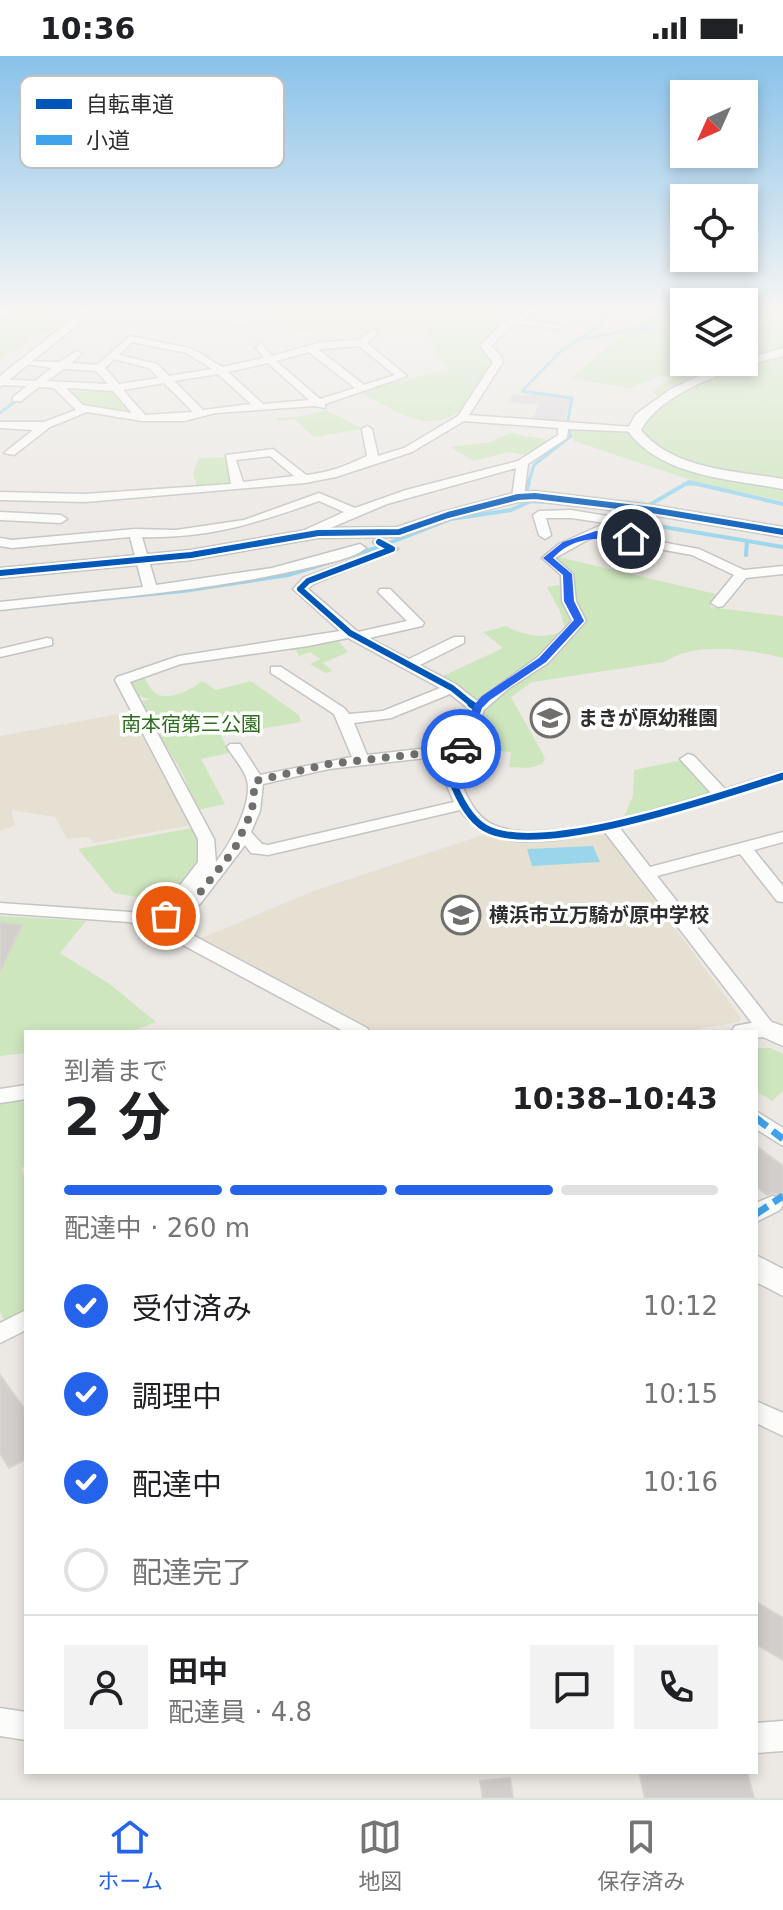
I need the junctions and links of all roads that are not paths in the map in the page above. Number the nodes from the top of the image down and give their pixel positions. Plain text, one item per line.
1 (29, 390) edge
2 (62, 390) edge
3 (118, 390) edge
4 (177, 390) edge
5 (242, 390) edge
6 (304, 390) edge
7 (354, 390) edge
8 (480, 390) edge
9 (678, 390) edge
10 (17, 399) dead end
11 (321, 406) junction
12 (260, 407) junction
13 (85, 409) junction
14 (201, 414) junction
15 (142, 418) junction
16 (462, 418) junction
17 (0, 425) edge
18 (45, 426) junction
19 (568, 427) junction
20 (367, 429) dead end
21 (634, 430) junction
22 (252, 439) dead end
23 (10, 453) dead end
24 (252, 454) junction
25 (522, 463) junction
26 (332, 475) junction
27 (305, 480) junction
28 (783, 484) edge
29 (238, 487) junction
30 (0, 496) edge
31 (518, 497) junction
32 (354, 512) junction
33 (636, 514) junction
34 (0, 516) edge
35 (61, 519) dead end
36 (783, 532) edge
37 (135, 533) junction
38 (596, 534) junction
39 (545, 535) dead end
40 (302, 536) junction
41 (386, 541) junction
42 (0, 542) edge
43 (143, 560) junction
44 (783, 570) edge
45 (0, 573) edge
46 (742, 574) junction
47 (151, 591) junction
48 (385, 592) dead end
49 (718, 603) dead end
50 (0, 606) edge
51 (353, 634) junction
52 (459, 640) dead end
53 (47, 642) dead end
54 (0, 653) edge
55 (409, 665) junction
56 (276, 670) dead end
57 (452, 688) junction
58 (477, 708) junction
59 (345, 719) junction
60 (235, 747) dead end
61 (462, 749) junction
62 (688, 759) dead end
63 (361, 761) junction
64 (783, 776) edge
65 (255, 781) junction
66 (721, 794) junction
67 (465, 804) junction
68 (610, 827) junction
69 (243, 833) junction
70 (783, 837) edge
71 (743, 847) junction
72 (647, 873) junction
73 (783, 897) edge
74 (0, 908) edge
75 (164, 919) junction
76 (357, 1030) edge
77 (765, 1032) edge
78 (24, 1092) edge
79 (0, 1096) edge
80 (758, 1120) edge
81 (783, 1139) edge
82 (758, 1268) edge
83 (783, 1284) edge
84 (24, 1320) edge
85 (0, 1334) edge
86 (758, 1412) edge
87 (783, 1425) edge
88 (0, 1722) edge
89 (24, 1726) edge
90 (783, 1736) edge
91 (758, 1738) edge

1 - 10 street
2 - 13 street
3 - 15 street
4 - 14 street
5 - 12 street
6 - 11 street
7 - 11 street
8 - 16 street
9 - 21 street
11 - 12 street
12 - 14 street
13 - 15 street
13 - 18 street
14 - 15 street
16 - 19 street
16 - 26 street
17 - 18 street
18 - 23 street
19 - 21 street
19 - 25 street
20 - 26 street
21 - 28 street
22 - 24 street
24 - 27 street
24 - 29 street
25 - 31 street
25 - 32 street
26 - 27 street
27 - 29 street
29 - 30 street
31 - 33 street
31 - 41 street
32 - 37 street
32 - 40 street
33 - 36 street
33 - 38 street
33 - 39 street
34 - 35 street
37 - 42 street
37 - 43 street
38 - 46 street
38 - 58 street
40 - 41 street
40 - 43 street
41 - 47 street
41 - 51 street
43 - 45 street
43 - 47 street
44 - 46 street
46 - 49 street
47 - 50 street
48 - 51 street
51 - 55 street
51 - 75 street
52 - 55 street
53 - 54 street
55 - 57 street
56 - 59 street
57 - 58 street
57 - 59 street
58 - 61 street
59 - 63 street
60 - 65 street
61 - 63 street
61 - 67 street
62 - 66 street
63 - 65 street
64 - 66 street
65 - 69 street
66 - 68 street
67 - 68 street
67 - 69 street
68 - 72 street
69 - 75 street
70 - 71 street
71 - 72 street
71 - 73 street
72 - 77 street
74 - 75 street
75 - 76 street
78 - 79 street
80 - 81 street
82 - 83 street
84 - 85 street
86 - 87 street
88 - 89 street
90 - 91 street

